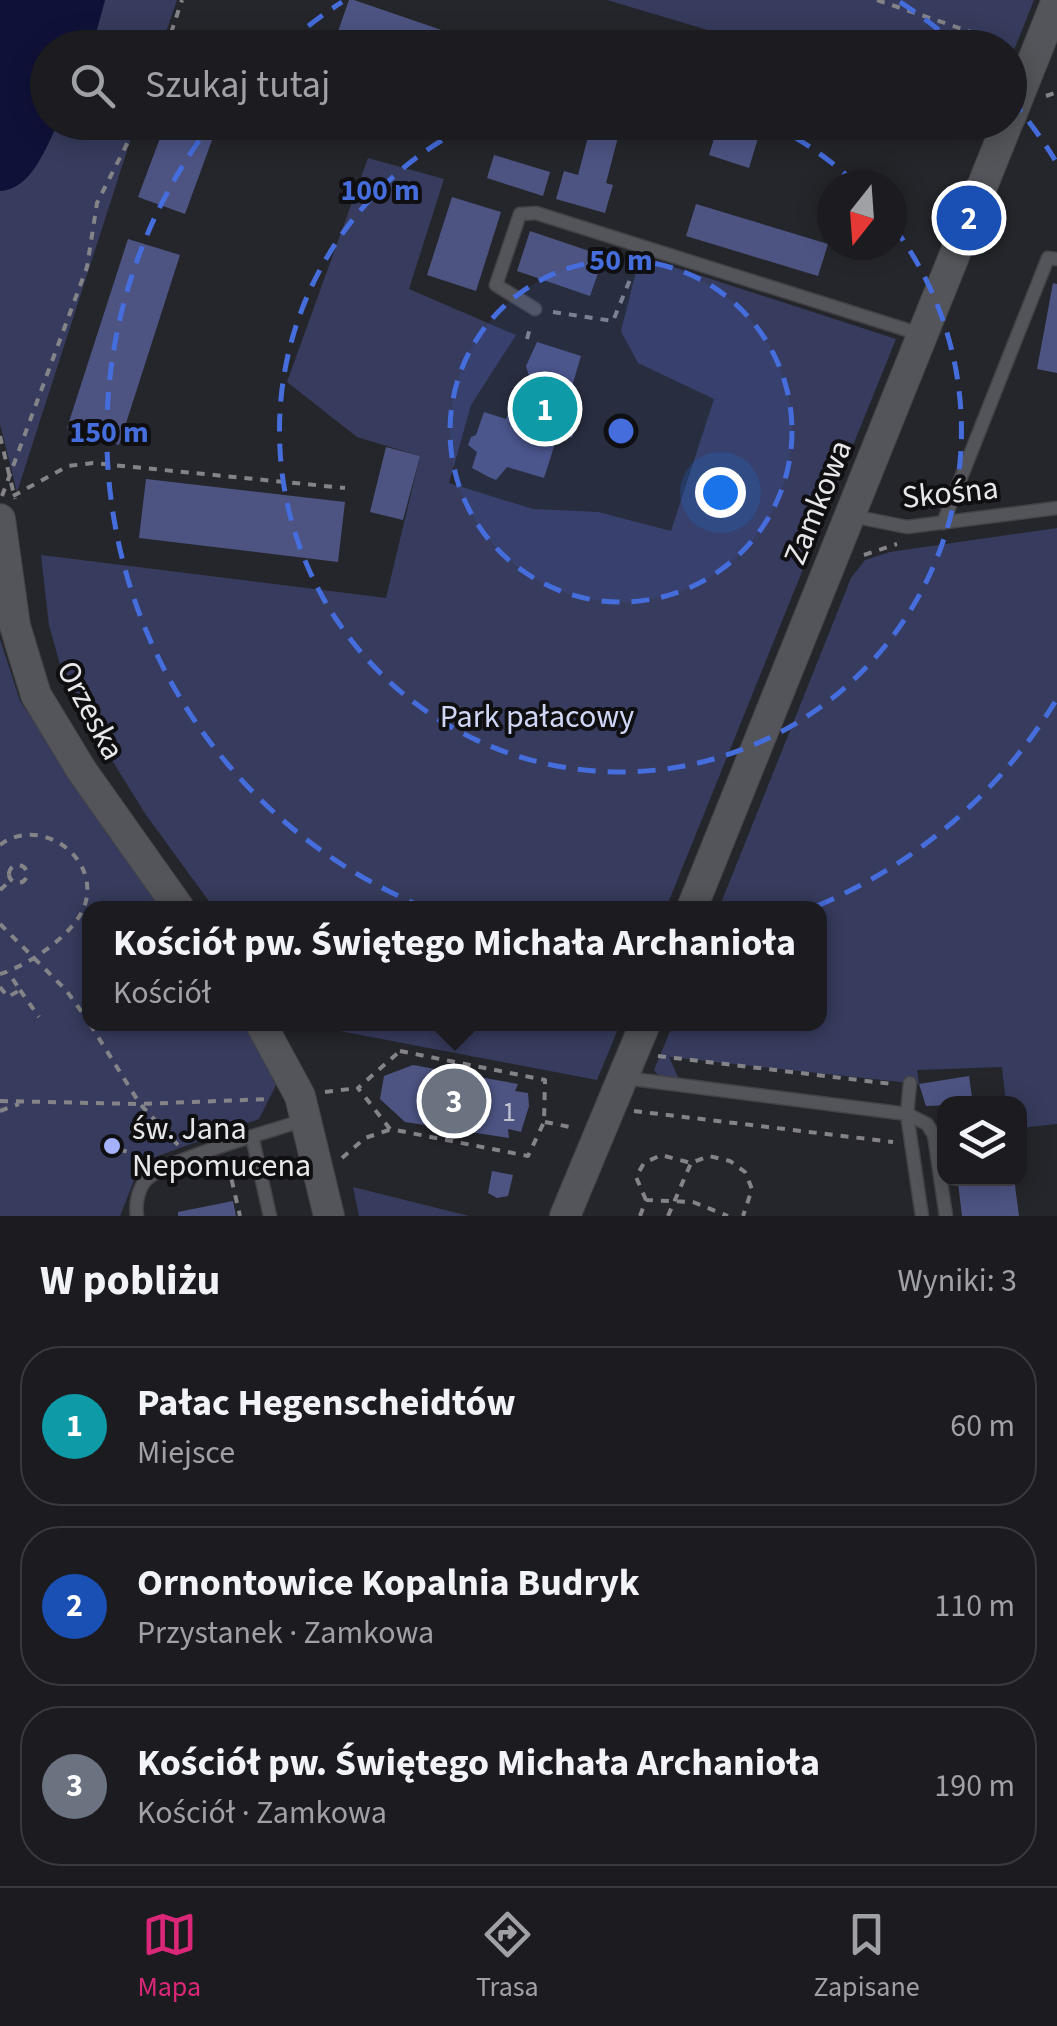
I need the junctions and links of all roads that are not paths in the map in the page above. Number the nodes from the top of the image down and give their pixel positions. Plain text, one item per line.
1 (1057, 0) edge
2 (1027, 82) edge
3 (1007, 140) edge
4 (1057, 259) edge
5 (535, 309) road end
6 (923, 335) junction
7 (1057, 508) edge
8 (11, 509) edge
9 (850, 516) junction
10 (942, 523) junction
11 (174, 901) edge
12 (695, 901) edge
13 (265, 1031) edge
14 (642, 1031) edge
15 (624, 1078) junction
16 (906, 1084) road end
17 (907, 1114) junction
18 (307, 1118) junction
19 (252, 1136) junction
20 (137, 1216) edge
21 (270, 1216) edge
22 (329, 1216) edge
23 (564, 1216) edge
24 (922, 1216) edge
25 (946, 1216) edge

1 - 2 street, Zamkowa
3 - 6 street, Zamkowa
4 - 10 lane
5 - 6 lane
6 - 9 street, Zamkowa
7 - 10 lane, Skośna
8 - 11 street, Orzeska
9 - 10 lane, Skośna
9 - 12 street, Zamkowa
13 - 18 street
14 - 15 street
15 - 17 lane
15 - 23 street
16 - 17 lane
17 - 24 lane
17 - 25 lane
18 - 19 lane
18 - 22 street
19 - 20 lane
19 - 21 lane

